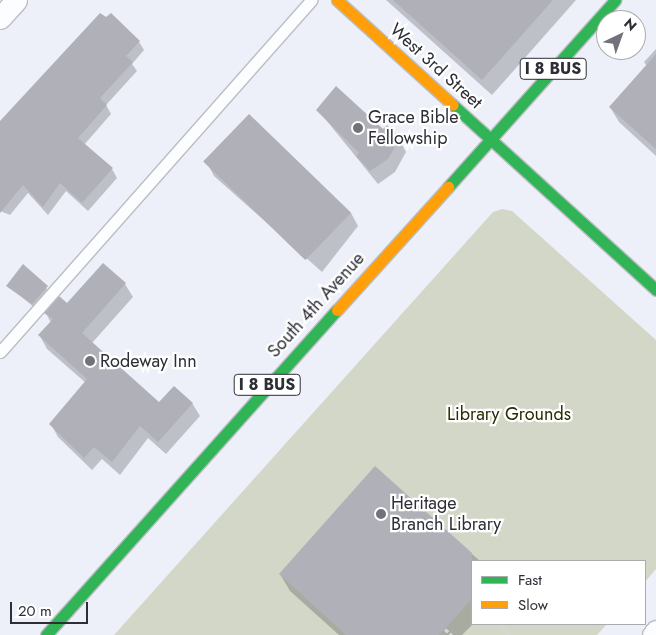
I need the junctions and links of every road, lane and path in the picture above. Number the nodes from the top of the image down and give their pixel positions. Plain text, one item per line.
1 (16, 0) edge
2 (310, 0) edge
3 (337, 0) edge
4 (615, 0) edge
5 (0, 18) edge
6 (490, 138) junction
7 (656, 290) edge
8 (0, 352) edge
9 (501, 625) edge
10 (445, 629) dead end
11 (656, 631) edge
12 (46, 635) edge
13 (452, 635) edge
14 (509, 635) edge
15 (653, 635) edge

1 - 5 street
2 - 8 lane
3 - 6 main road, West 3rd Street
4 - 6 main road, South 4th Avenue / I 8 BUS
6 - 7 main road, West 3rd Street
6 - 12 main road, South 4th Avenue / I 8 BUS
9 - 14 path
10 - 13 path
11 - 15 street

